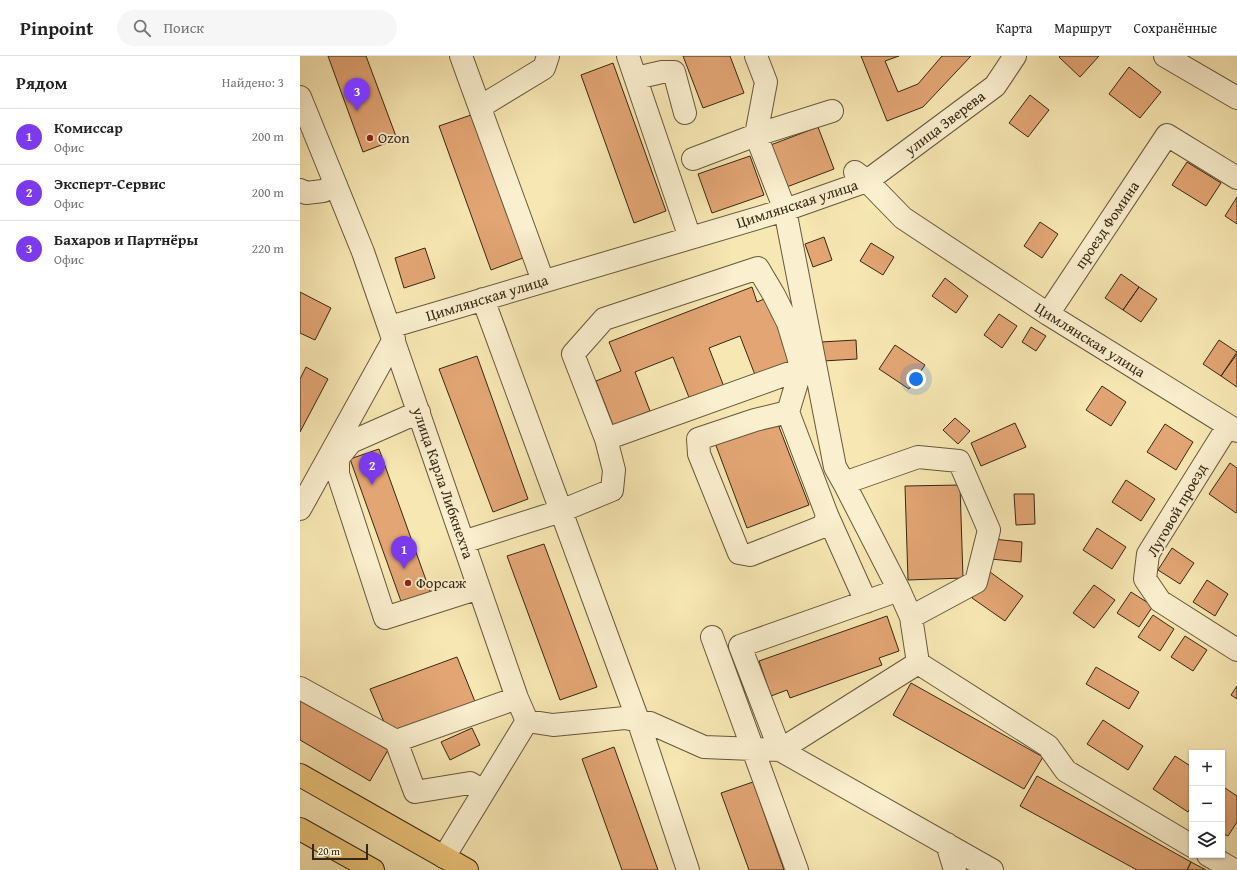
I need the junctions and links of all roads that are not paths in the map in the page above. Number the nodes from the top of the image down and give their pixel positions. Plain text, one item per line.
1 (461, 56) edge
2 (548, 56) edge
3 (628, 56) edge
4 (756, 56) edge
5 (1015, 56) edge
6 (1165, 56) edge
7 (636, 78) junction
8 (300, 97) edge
9 (1237, 98) edge
10 (480, 107) junction
11 (832, 111) dead end
12 (685, 113) dead end
13 (756, 135) junction
14 (693, 159) dead end
15 (860, 176) junction
16 (1237, 178) edge
17 (336, 185) junction
18 (300, 190) edge
19 (785, 210) junction
20 (690, 238) junction
21 (543, 280) junction
22 (483, 299) junction
23 (1048, 314) junction
24 (392, 333) junction
25 (801, 369) junction
26 (419, 412) junction
27 (788, 412) junction
28 (1232, 429) edge
29 (606, 439) junction
30 (308, 477) edge
31 (844, 483) junction
32 (300, 509) edge
33 (561, 511) junction
34 (827, 515) junction
35 (463, 542) junction
36 (479, 588) junction
37 (899, 590) junction
38 (866, 602) junction
39 (911, 617) junction
40 (712, 637) dead end
41 (1237, 650) edge
42 (918, 663) junction
43 (300, 688) edge
44 (516, 698) junction
45 (638, 720) junction
46 (527, 721) junction
47 (396, 741) junction
48 (753, 749) junction
49 (780, 750) junction
50 (300, 775) edge
51 (483, 791) junction
52 (300, 829) edge
53 (947, 844) junction
54 (1189, 844) edge
55 (444, 857) junction
56 (1213, 858) edge
57 (373, 870) edge
58 (467, 870) edge
59 (688, 870) edge
60 (797, 870) edge
61 (955, 870) edge
62 (992, 870) edge
63 (1234, 870) edge

1 - 10 street
2 - 10 street
3 - 7 street
4 - 13 street
5 - 15 street, улица Зверева
6 - 9 street
7 - 12 street
7 - 20 street
8 - 17 street, улица Карла Либкнехта
10 - 21 street
11 - 13 street
13 - 14 street
13 - 19 street
15 - 19 street, Цимлянская улица
15 - 23 street, Цимлянская улица
16 - 23 street, проезд Фомина
17 - 18 street
17 - 24 street, улица Карла Либкнехта
19 - 20 street, Цимлянская улица
19 - 31 street
20 - 21 street, Цимлянская улица
21 - 22 street, Цимлянская улица
22 - 24 street, Цимлянская улица
22 - 33 street
23 - 28 street, Цимлянская улица
24 - 26 street, улица Карла Либкнехта
24 - 30 street
25 - 27 street
25 - 29 street
25 - 29 street
26 - 35 street, улица Карла Либкнехта
26 - 36 street
27 - 34 street
27 - 34 street
28 - 41 street, Луговой проезд
29 - 33 street
30 - 32 street
31 - 37 street
31 - 39 street
33 - 35 street
33 - 45 street
34 - 38 street
35 - 36 street, улица Карла Либкнехта
36 - 44 street, улица Карла Либкнехта
37 - 38 street
37 - 39 street
38 - 49 street
39 - 42 street
40 - 48 street
42 - 49 street
42 - 54 street
43 - 47 street
44 - 46 street, улица Карла Либкнехта
44 - 47 street
45 - 46 street
45 - 48 street
45 - 59 street
46 - 51 street
47 - 51 street
48 - 49 street
48 - 60 street
49 - 53 street
50 - 55 main road
51 - 55 street
52 - 57 main road
53 - 61 street
53 - 62 street
55 - 58 main road
56 - 63 street

